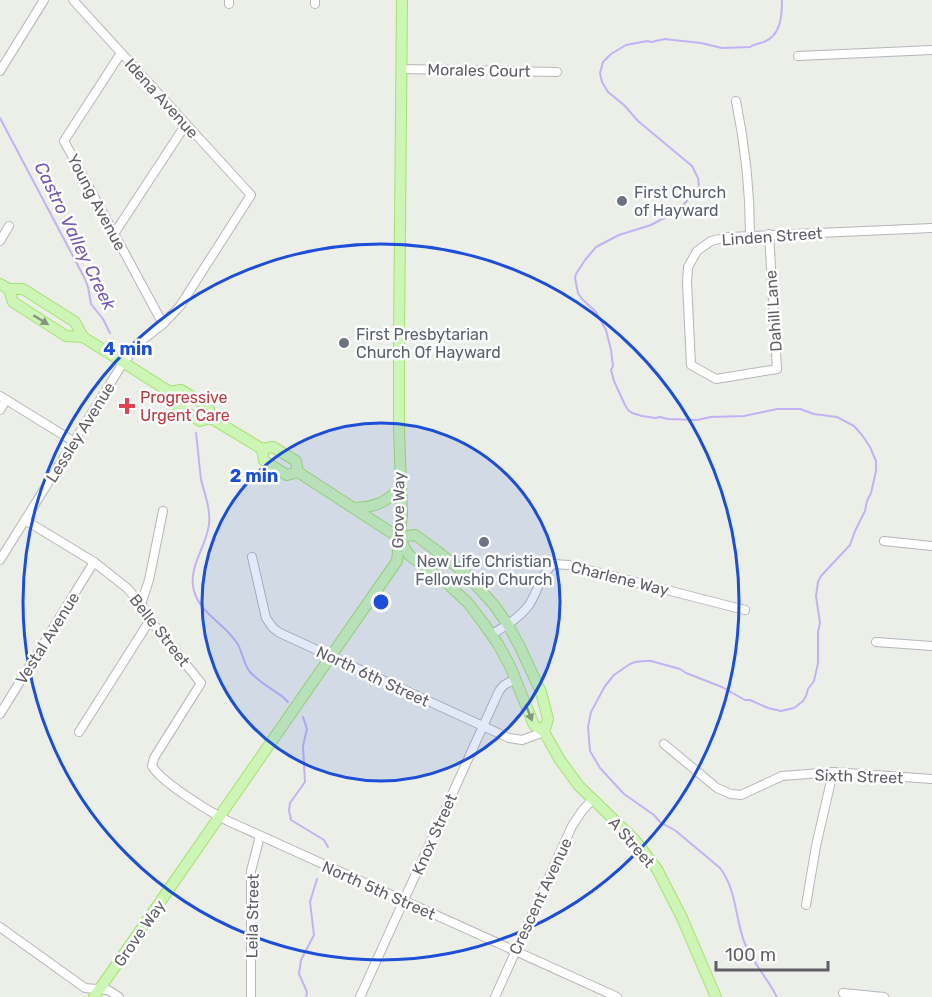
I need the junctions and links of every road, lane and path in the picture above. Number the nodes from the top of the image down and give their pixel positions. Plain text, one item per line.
1 (44, 0) edge
2 (73, 0) edge
3 (402, 0) edge
4 (932, 50) edge
5 (121, 53) junction
6 (798, 56) dead end
7 (402, 69) junction
8 (0, 71) edge
9 (557, 72) dead end
10 (736, 101) dead end
11 (186, 124) junction
12 (251, 195) joint
13 (9, 226) dead end
14 (932, 228) edge
15 (114, 234) junction
16 (769, 234) junction
17 (750, 235) junction
18 (0, 241) edge
19 (4, 287) edge
20 (163, 324) junction
21 (83, 337) junction
22 (123, 363) junction
23 (691, 365) joint
24 (170, 392) junction
25 (3, 398) edge
26 (0, 410) edge
27 (211, 418) junction
28 (74, 441) junction
29 (262, 449) junction
30 (298, 472) junction
31 (400, 488) junction
32 (354, 508) junction
33 (164, 512) dead end
34 (25, 520) junction
35 (398, 537) junction
36 (884, 541) dead end
37 (932, 546) edge
38 (252, 557) dead end
39 (0, 560) edge
40 (94, 562) junction
41 (141, 604) junction
42 (744, 610) dead end
43 (150, 620) junction
44 (508, 624) junction
45 (492, 634) junction
46 (876, 642) dead end
47 (932, 646) edge
48 (331, 657) junction
49 (516, 679) junction
50 (0, 714) edge
51 (483, 726) junction
52 (79, 732) dead end
53 (544, 732) junction
54 (664, 744) dead end
55 (152, 766) joint
56 (833, 772) junction
57 (932, 779) edge
58 (592, 800) junction
59 (220, 817) junction
60 (260, 836) junction
61 (404, 901) junction
62 (806, 905) dead end
63 (0, 927) edge
64 (515, 952) junction
65 (97, 993) edge
66 (843, 993) dead end
67 (119, 997) edge
68 (251, 997) edge
69 (360, 997) edge
70 (495, 997) edge
71 (616, 997) edge
72 (716, 997) edge
73 (884, 997) edge

1 - 8 street
2 - 5 street, Idena Avenue
3 - 7 main road, Grove Way
4 - 6 street
5 - 11 street, Idena Avenue
5 - 15 street, Young Avenue
7 - 9 street, Morales Court
7 - 31 main road, Grove Way
10 - 17 street
11 - 12 street, Idena Avenue
11 - 15 street
12 - 20 street, Lessley Avenue
13 - 18 street
14 - 16 street, Linden Street
15 - 20 street, Young Avenue
16 - 17 street, Linden Street
16 - 23 street, Dahill Lane
17 - 23 street, Linden Street
19 -> 21 main road
19 - 21 main road
20 - 22 street, Lessley Avenue
21 - 22 main road
22 - 24 main road
22 - 28 street, Lessley Avenue
24 - 27 main road
24 - 27 main road
25 - 26 street
25 - 28 street
27 - 29 main road
28 - 34 street, Lessley Avenue
29 - 30 main road
29 - 30 main road
30 - 32 main road
31 - 32 main road
31 - 35 main road, Grove Way
32 - 35 main road
33 - 41 street
34 - 39 street, Lessley Avenue
34 - 40 street, Belle Street
35 - 44 main road
35 - 45 main road, A Street
35 - 48 main road, Grove Way
36 - 37 street
38 - 48 street, North 6th Street
40 - 41 street, Belle Street
40 - 50 street, Vestal Avenue
41 - 43 street, Belle Street
42 - 44 street, Charlene Way
43 - 52 street
43 - 55 street, Belle Street
44 - 45 street, Charlene Way
44 - 53 main road
45 - 49 main road, A Street
46 - 47 street
48 - 51 street, North 6th Street
48 - 59 main road, Grove Way
49 - 51 street, Knox Street
49 -> 53 main road, A Street
51 - 53 street, North 6th Street
51 - 61 street, Knox Street
53 - 58 main road, A Street
54 - 56 street, Sixth Street
55 - 59 street, North 5th Street
56 - 57 street, Sixth Street
56 - 62 street
58 - 64 street, Crescent Avenue
58 - 72 main road, A Street
59 - 60 street, North 5th Street
59 - 65 main road, Grove Way
60 - 61 street, North 5th Street
60 - 68 street, Leila Street
61 - 64 street, North 5th Street
61 - 69 street, Knox Street
63 - 65 street
64 - 70 street, Crescent Avenue
64 - 71 street, North 5th Street
65 - 67 street
66 - 73 street

